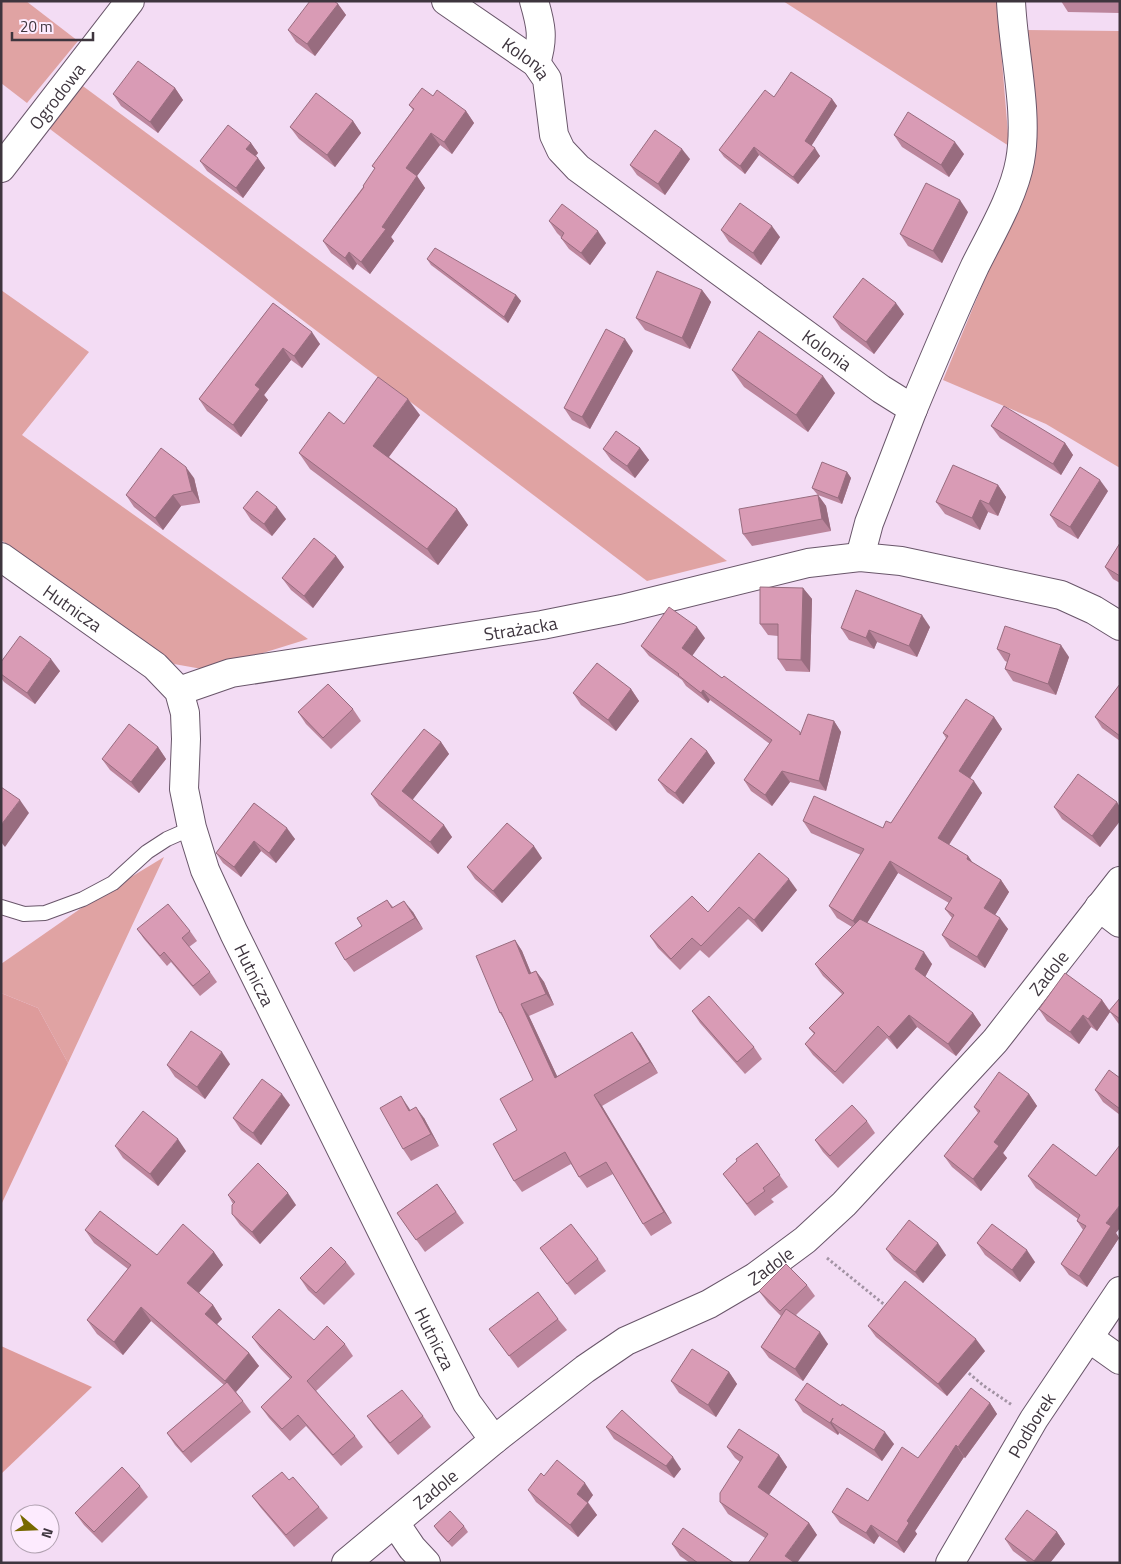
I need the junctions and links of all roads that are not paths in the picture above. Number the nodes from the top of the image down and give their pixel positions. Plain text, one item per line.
1 (130, 1) edge
2 (446, 1) edge
3 (534, 1) edge
4 (1011, 1) edge
5 (536, 63) junction
6 (1, 168) edge
7 (914, 409) junction
8 (1, 557) edge
9 (860, 557) junction
10 (1120, 626) edge
11 (178, 690) junction
12 (192, 828) junction
13 (1120, 881) edge
14 (1, 907) edge
15 (1099, 907) junction
16 (1120, 923) edge
17 (1120, 1291) edge
18 (1089, 1338) junction
19 (1120, 1360) edge
20 (494, 1440) junction
21 (395, 1523) junction
22 (346, 1563) edge
23 (426, 1563) edge
24 (950, 1563) edge

1 - 6 street, Ogrodowa
2 - 5 street, Kolonia
3 - 5 street
4 - 7 street
5 - 7 street, Kolonia
7 - 9 street
8 - 11 street, Hutnicza
9 - 10 street
9 - 11 street, Strażacka
11 - 12 street, Hutnicza
12 - 14 lane
12 - 20 street, Hutnicza
13 - 15 street, Zadole
15 - 16 street
15 - 20 street, Zadole
17 - 18 street, Podborek
18 - 19 street
18 - 24 street, Podborek
20 - 21 street, Zadole
21 - 22 street, Zadole
21 - 23 street

